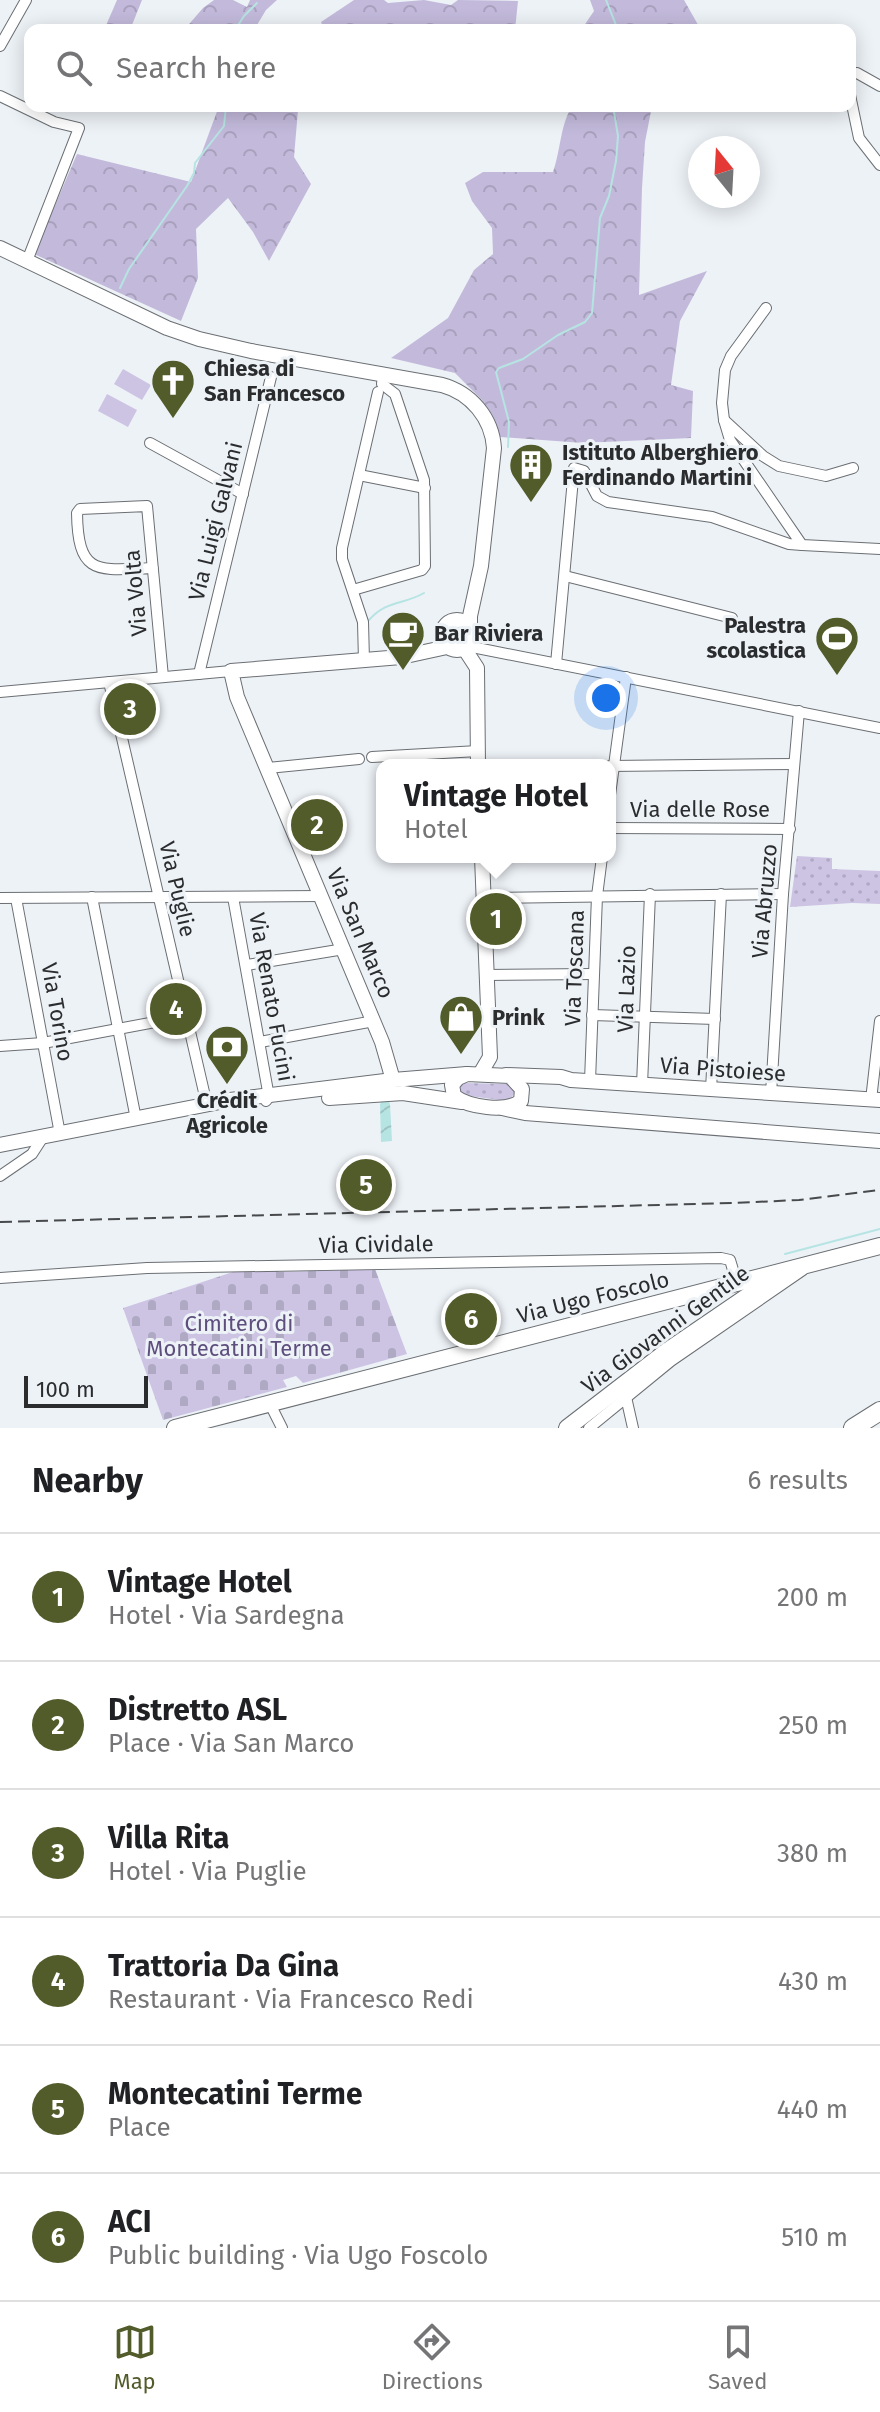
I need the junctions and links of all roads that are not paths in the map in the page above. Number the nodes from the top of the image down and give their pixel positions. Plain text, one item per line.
1 (26, 0) edge
2 (0, 46) edge
3 (856, 73) edge
4 (880, 86) edge
5 (0, 96) edge
6 (24, 108) edge
7 (33, 112) edge
8 (854, 112) edge
9 (880, 165) edge
10 (0, 248) edge
11 (27, 261) junction
12 (766, 308) dead end
13 (383, 375) junction
14 (271, 377) dead end
15 (378, 392) dead end
16 (724, 420) junction
17 (150, 443) dead end
18 (853, 468) dead end
19 (359, 475) junction
20 (425, 488) junction
21 (243, 494) junction
22 (802, 545) junction
23 (880, 549) edge
24 (153, 568) junction
25 (565, 576) junction
26 (353, 590) junction
27 (473, 600) junction
28 (732, 618) dead end
29 (453, 620) junction
30 (442, 632) junction
31 (468, 640) junction
32 (447, 647) junction
33 (401, 657) junction
34 (364, 661) junction
35 (556, 664) junction
36 (231, 671) junction
37 (199, 674) junction
38 (163, 677) junction
39 (626, 677) junction
40 (109, 682) junction
41 (0, 692) edge
42 (799, 711) junction
43 (880, 728) edge
44 (372, 757) dead end
45 (478, 758) edge
46 (359, 759) dead end
47 (613, 759) edge
48 (794, 764) junction
49 (616, 766) edge
50 (268, 768) junction
51 (616, 828) edge
52 (790, 829) junction
53 (482, 863) edge
54 (601, 863) edge
55 (650, 894) junction
56 (721, 894) junction
57 (783, 894) junction
58 (321, 896) junction
59 (597, 896) junction
60 (92, 897) junction
61 (159, 897) junction
62 (233, 897) junction
63 (0, 898) edge
64 (16, 898) junction
65 (483, 898) junction
66 (344, 949) junction
67 (247, 965) junction
68 (593, 974) junction
69 (486, 975) junction
70 (592, 1015) junction
71 (187, 1016) junction
72 (645, 1017) junction
73 (715, 1019) junction
74 (374, 1021) junction
75 (880, 1021) edge
76 (117, 1028) junction
77 (260, 1042) junction
78 (43, 1043) junction
79 (0, 1046) edge
80 (473, 1074) junction
81 (393, 1080) junction
82 (590, 1081) junction
83 (642, 1085) junction
84 (527, 1088) junction
85 (711, 1090) junction
86 (771, 1094) junction
87 (267, 1099) junction
88 (875, 1100) edge
89 (462, 1102) junction
90 (212, 1104) junction
91 (502, 1108) junction
92 (550, 1113) junction
93 (136, 1119) junction
94 (60, 1134) junction
95 (43, 1137) junction
96 (880, 1141) edge
97 (0, 1145) edge
98 (0, 1176) edge
99 (880, 1246) edge
100 (814, 1261) junction
101 (789, 1268) junction
102 (0, 1278) edge
103 (737, 1283) junction
104 (715, 1289) junction
105 (727, 1310) junction
106 (626, 1397) junction
107 (270, 1404) junction
108 (880, 1411) edge
109 (175, 1428) edge
110 (282, 1428) edge
111 (567, 1428) edge
112 (589, 1428) edge
113 (633, 1428) edge
114 (853, 1428) edge

1 - 2 street
3 - 4 street
5 - 6 street
7 - 11 street
8 - 9 street
10 - 11 main road
11 - 13 main road
12 - 16 street
13 - 20 street
13 - 27 main road
14 - 21 street, Via Luigi Galvani
15 - 19 street
16 - 18 street
16 - 22 street
17 - 21 street
19 - 20 street
19 - 26 street
20 - 26 street
21 - 37 street, Via Luigi Galvani
22 - 23 street
22 - 25 street
24 - 24 street, Via Volta
24 - 38 street, Via Volta
25 - 28 street
25 - 35 street
26 - 34 street
27 - 29 main road
27 - 31 main road
29 - 30 main road
29 - 31 main road
30 - 32 main road
30 - 33 main road
31 - 32 main road
31 - 35 street
31 - 45 main road
32 - 33 main road
33 - 34 main road
34 - 36 main road
35 - 39 street
36 - 37 street
36 - 50 main road, Via San Marco
37 - 38 street
38 - 40 street
39 - 42 street
39 - 47 street
40 - 41 street
40 - 61 street, Via Puglie
42 - 43 street
42 - 48 street, Via Abruzzo
44 - 45 street
46 - 50 street
48 - 49 street
48 - 52 street, Via Abruzzo
50 - 58 main road, Via San Marco
51 - 52 street, Via delle Rose
52 - 57 street, Via Abruzzo
53 - 65 main road
54 - 59 street, Via Toscana
55 - 56 street
55 - 59 street
55 - 72 street, Via Lazio
56 - 57 street
56 - 73 street
57 - 86 street, Via Abruzzo
58 - 62 street
58 - 66 main road, Via San Marco
59 - 65 street
59 - 68 street, Via Toscana
60 - 61 street
60 - 64 street
60 - 76 street
61 - 62 street
61 - 71 street, Via Puglie
62 - 67 street, Via Renato Fucini
63 - 64 street
64 - 78 street, Via Torino
65 - 69 main road
66 - 67 street
66 - 74 main road, Via San Marco
67 - 77 street, Via Renato Fucini
68 - 69 street
68 - 70 street, Via Toscana
69 - 80 main road
70 - 72 street
70 - 82 street, Via Toscana
71 - 76 street
71 - 90 street, Via Puglie
72 - 73 street
72 - 83 street, Via Lazio
73 - 85 street
74 - 77 street
74 - 81 main road, Via San Marco
75 - 88 street
76 - 78 street
76 - 93 street
77 - 87 street, Via Renato Fucini
78 - 79 street
78 - 94 street, Via Torino
80 - 81 main road
80 - 84 main road
80 - 89 main road
81 - 87 main road
82 - 83 main road, Via Pistoiese
82 - 84 main road, Via Pistoiese
83 - 85 main road, Via Pistoiese
84 - 91 main road, Via Pistoiese
84 - 92 main road
85 - 86 main road, Via Pistoiese
86 - 88 main road, Via Pistoiese
87 - 89 main road
87 - 90 main road
89 - 91 main road
90 - 93 main road
91 - 92 main road
92 - 96 main road
93 - 94 main road
94 - 95 main road
95 - 97 main road
95 - 98 street
99 - 100 main road, Via Ugo Foscolo
100 - 101 main road, Via Ugo Foscolo
100 - 106 street
101 - 103 main road, Via Ugo Foscolo
101 - 105 main road, Via Giovanni Gentile
102 - 103 street, Via Cividale
103 - 104 main road, Via Ugo Foscolo
104 - 105 main road
104 - 107 main road, Via Ugo Foscolo
105 - 111 main road, Via Giovanni Gentile
106 - 112 street
106 - 113 street
107 - 109 main road, Via Ugo Foscolo
107 - 110 street
108 - 114 highway

